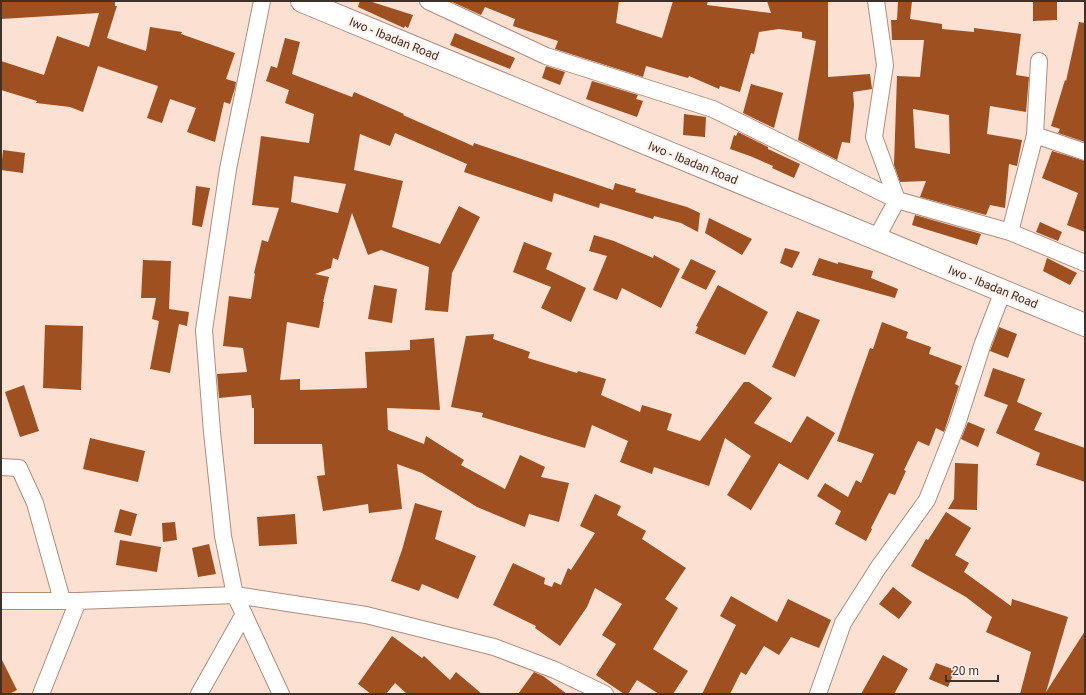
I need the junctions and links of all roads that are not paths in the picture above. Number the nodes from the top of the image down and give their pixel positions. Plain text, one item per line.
1 (262, 1) edge
2 (302, 1) edge
3 (428, 1) edge
4 (876, 1) edge
5 (1039, 61) dead end
6 (1035, 135) junction
7 (1085, 152) edge
8 (897, 200) junction
9 (1010, 232) junction
10 (876, 239) junction
11 (1085, 263) edge
12 (1003, 291) junction
13 (1085, 325) edge
14 (1, 467) edge
15 (235, 595) junction
16 (62, 600) junction
17 (1, 601) edge
18 (78, 601) junction
19 (244, 614) junction
20 (41, 694) edge
21 (199, 694) edge
22 (281, 694) edge
23 (605, 694) edge
24 (818, 694) edge

1 - 15 street
2 - 10 main road, Iwo - Ibadan Road
3 - 8 street
4 - 8 street
5 - 6 street
6 - 7 street
6 - 9 street
8 - 9 street
8 - 10 street
9 - 11 street
10 - 12 main road, Iwo - Ibadan Road
12 - 13 main road, Iwo - Ibadan Road
12 - 24 street
14 - 16 street
15 - 18 street
15 - 19 street
15 - 23 street
16 - 17 street
16 - 18 street
18 - 20 street
19 - 21 street
19 - 22 street

